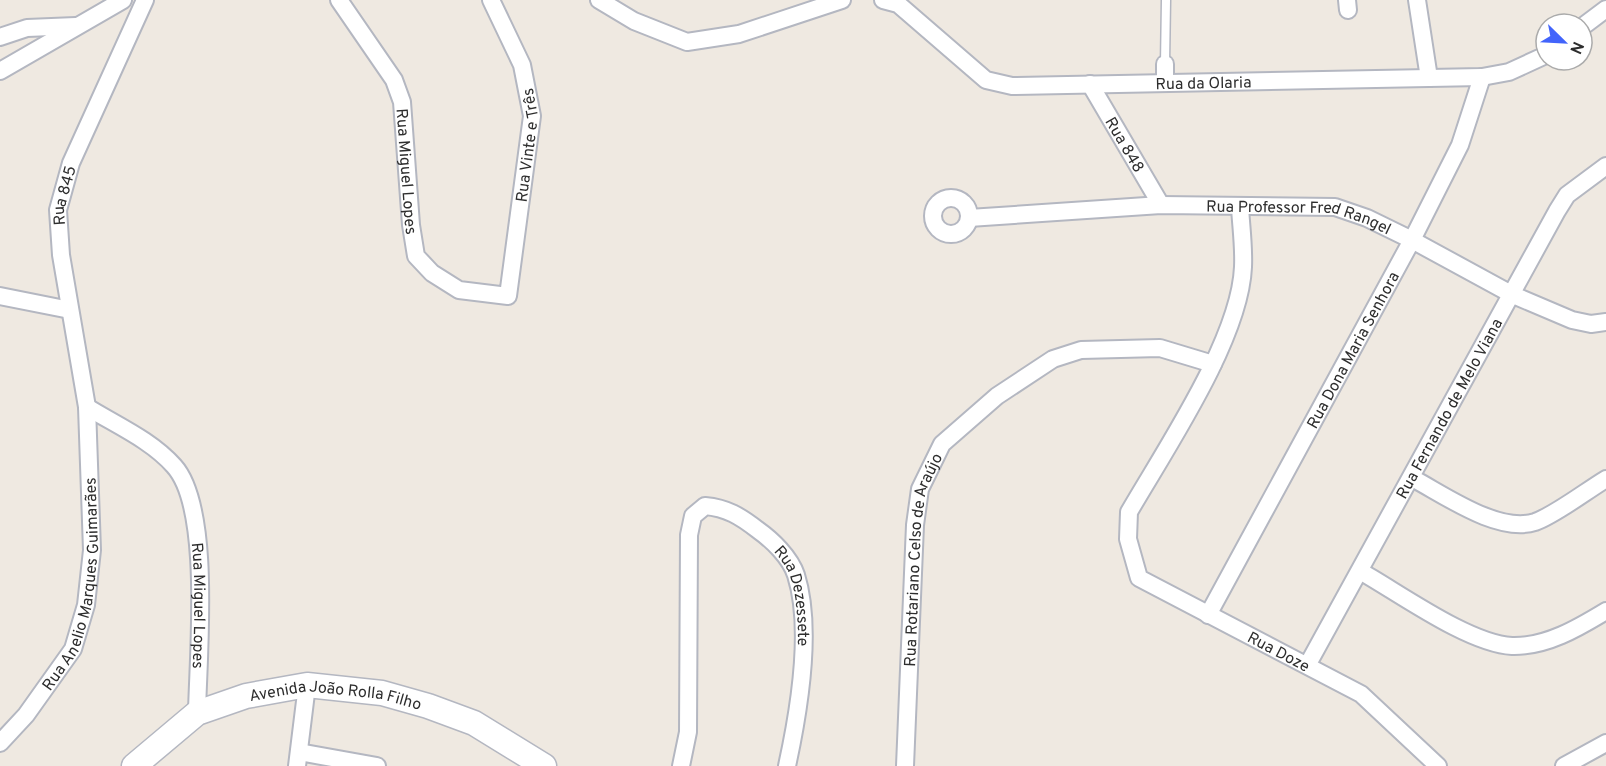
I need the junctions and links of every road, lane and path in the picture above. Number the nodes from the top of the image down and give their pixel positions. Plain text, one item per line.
1 (123, 0) edge
2 (145, 0) edge
3 (339, 0) edge
4 (491, 0) edge
5 (599, 0) edge
6 (842, 0) edge
7 (883, 0) edge
8 (1166, 0) edge
9 (1417, 0) edge
10 (78, 26) junction
11 (0, 37) edge
12 (1534, 61) edge
13 (1165, 64) joint
14 (0, 71) edge
15 (1482, 77) junction
16 (1429, 78) junction
17 (1165, 82) junction
18 (1090, 84) junction
19 (1606, 166) edge
20 (1161, 206) junction
21 (1240, 207) junction
22 (969, 218) dead end
23 (1412, 240) junction
24 (1513, 295) junction
25 (0, 296) edge
26 (508, 296) joint
27 (70, 310) junction
28 (1606, 322) edge
29 (1213, 364) junction
30 (87, 407) junction
31 (1412, 478) junction
32 (1606, 479) edge
33 (1360, 571) junction
34 (1606, 611) edge
35 (1208, 615) junction
36 (1308, 664) junction
37 (307, 685) junction
38 (197, 713) junction
39 (0, 743) edge
40 (1606, 743) edge
41 (298, 759) edge
42 (134, 766) edge
43 (377, 766) edge
44 (544, 766) edge
45 (681, 766) edge
46 (787, 766) edge
47 (905, 766) edge
48 (1438, 766) edge
49 (1564, 766) edge

1 - 10 street
2 - 27 street, Rua 845
3 - 26 street, Rua Miguel Lopes
4 - 26 street, Rua Vinte e Três
5 - 6 street
7 - 18 street, Rua da Olaria
8 - 13 lane
9 - 16 street
10 - 11 street
10 - 14 street
12 - 15 street, Rua da Olaria
13 - 17 street
15 - 16 street, Rua da Olaria
15 - 23 street, Rua Dona Maria Senhora
16 - 17 street, Rua da Olaria
17 - 18 street, Rua da Olaria
18 - 20 street, Rua 848
19 - 24 street, Rua Fernando de Melo Viana
20 - 21 street, Rua Professor Fred Rangel
20 - 22 street, Rua Professor Fred Rangel
21 - 23 street, Rua Professor Fred Rangel
21 - 29 street
23 - 24 street, Rua Professor Fred Rangel
23 - 35 street, Rua Dona Maria Senhora
24 - 28 street, Rua Professor Fred Rangel
24 - 31 street, Rua Fernando de Melo Viana
25 - 27 street
27 - 30 street, Rua 845
29 - 35 street, Rua Doze
29 - 47 street, Rua Rotariano Celso de Araújo
30 - 38 street, Rua Miguel Lopes
30 - 39 street, Rua Anelio Marques Guimarães
31 - 32 street
31 - 33 street, Rua Fernando de Melo Viana
33 - 34 street
33 - 36 street, Rua Fernando de Melo Viana
35 - 36 street, Rua Doze
36 - 48 street, Rua Doze
37 - 38 street, Avenida João Rolla Filho
37 - 41 street
37 - 44 street, Avenida João Rolla Filho
38 - 42 street, Avenida João Rolla Filho
40 - 49 street
41 - 43 street
45 - 46 street, Rua Dezessete

